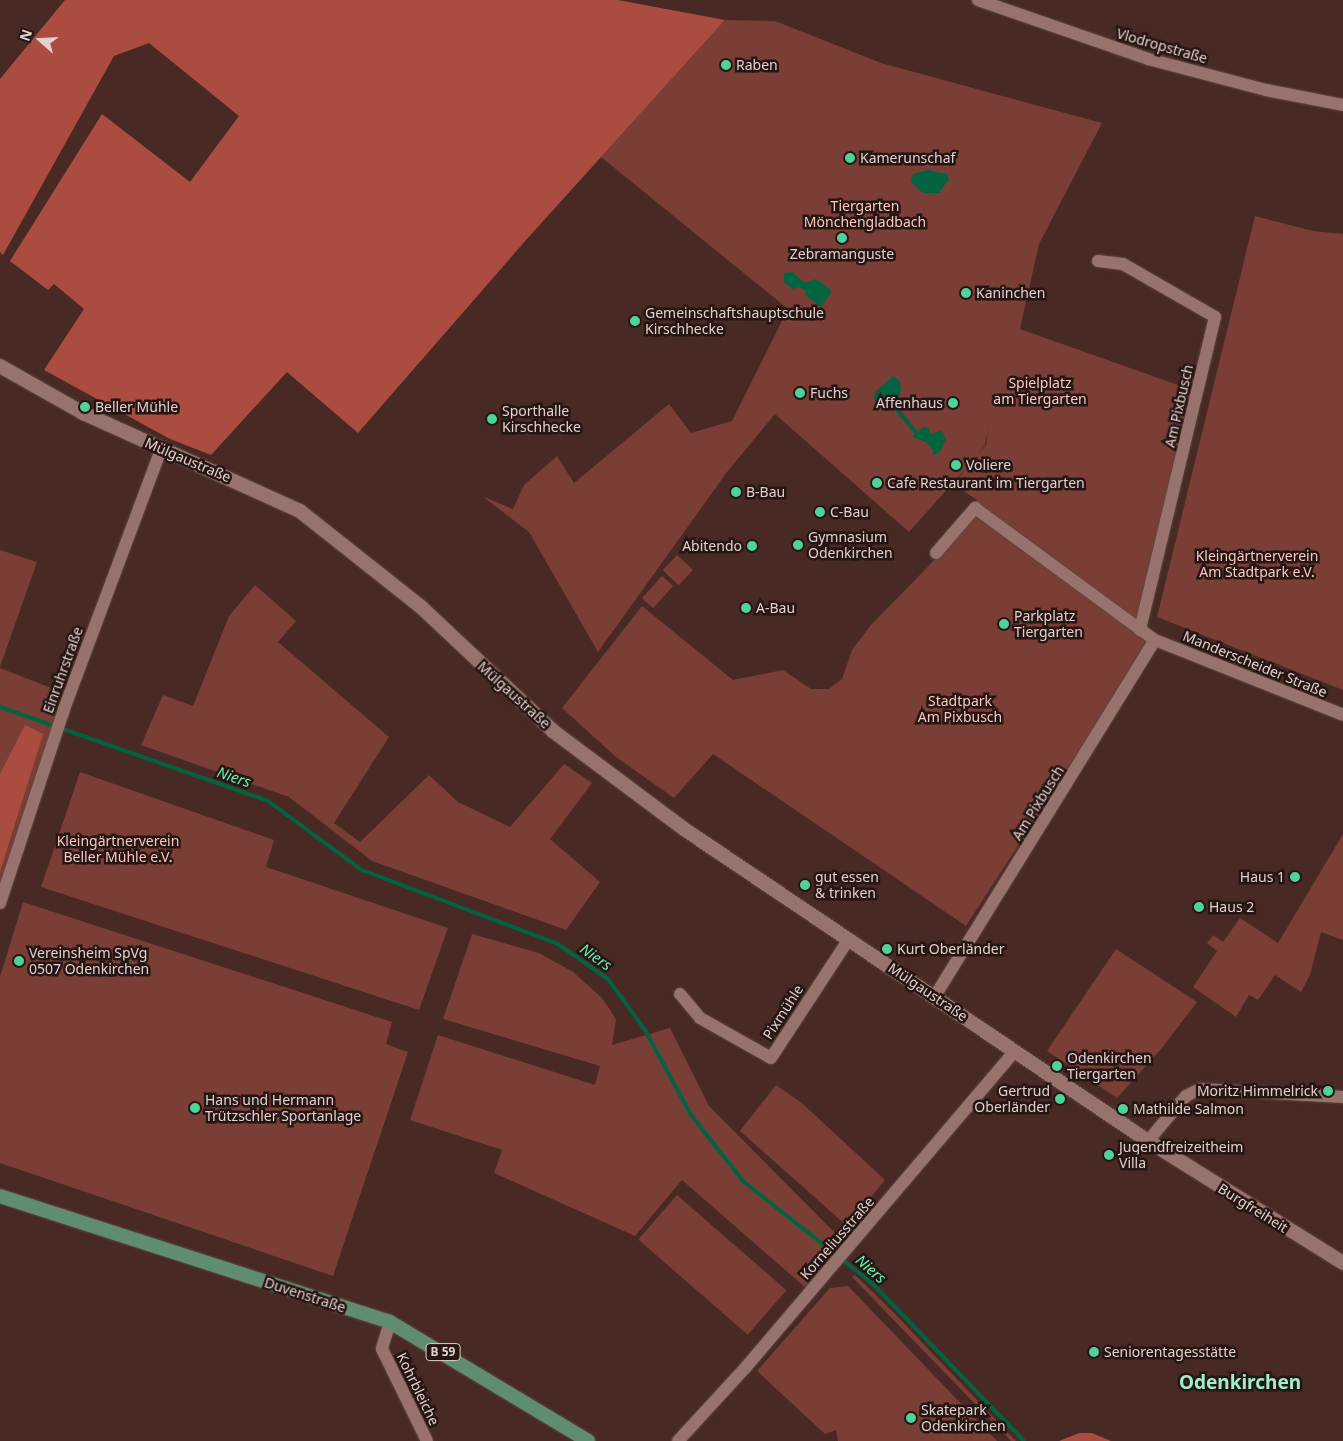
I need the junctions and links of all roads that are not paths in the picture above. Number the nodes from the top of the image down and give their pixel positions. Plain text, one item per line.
1 (978, 0) edge
2 (1343, 105) edge
3 (1098, 261) dead end
4 (0, 366) edge
5 (161, 449) junction
6 (936, 553) dead end
7 (1140, 630) junction
8 (1155, 640) junction
9 (1343, 715) edge
10 (0, 903) edge
11 (849, 938) junction
12 (680, 994) dead end
13 (935, 996) junction
14 (1015, 1051) junction
15 (1343, 1098) edge
16 (1148, 1141) junction
17 (0, 1196) edge
18 (1343, 1263) edge
19 (390, 1322) junction
20 (427, 1441) edge
21 (588, 1441) edge
22 (678, 1441) edge

1 - 2 street, Vlodropstraße
3 - 7 street, Am Pixbusch
4 - 5 street, Mülgaustraße
5 - 10 street, Einruhrstraße
5 - 11 street, Mülgaustraße
6 - 7 street
7 - 8 street
8 - 9 street, Manderscheider Straße
8 - 13 street, Am Pixbusch
11 - 12 street, Pixmühle
11 - 13 street, Mülgaustraße
13 - 14 street, Mülgaustraße
14 - 16 street, Burgfreiheit
14 - 22 street, Korneliusstraße
15 - 16 street
16 - 18 street, Burgfreiheit
17 - 19 main road, Duvenstraße / B 59
19 - 20 street, Kohrbleiche
19 - 21 main road, Duvenstraße / B 59

